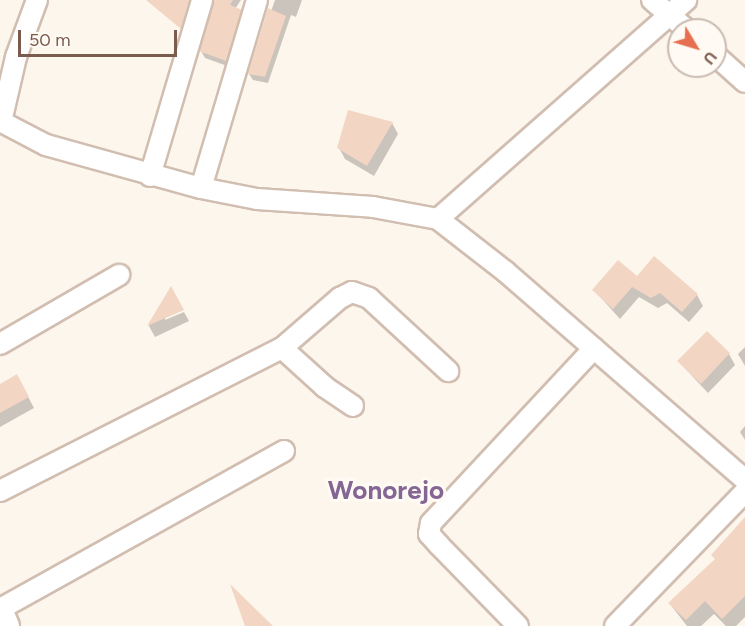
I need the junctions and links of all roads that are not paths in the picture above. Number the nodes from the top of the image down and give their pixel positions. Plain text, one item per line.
1 (37, 0) edge
2 (202, 0) edge
3 (257, 0) edge
4 (652, 0) edge
5 (686, 0) edge
6 (670, 15) junction
7 (673, 18) edge
8 (727, 66) edge
9 (745, 82) edge
10 (0, 122) edge
11 (150, 176) junction
12 (201, 188) junction
13 (438, 219) junction
14 (118, 275) dead end
15 (0, 344) edge
16 (282, 348) junction
17 (594, 348) junction
18 (448, 371) dead end
19 (353, 406) dead end
20 (284, 451) dead end
21 (745, 480) edge
22 (0, 491) edge
23 (745, 492) edge
24 (0, 609) edge
25 (6, 626) edge
26 (518, 626) edge
27 (615, 626) edge

1 - 10 street
2 - 11 street
3 - 12 street
4 - 6 street
5 - 6 street
6 - 7 street
6 - 13 street
8 - 9 street
10 - 11 street
11 - 12 street
12 - 13 street
13 - 17 street
14 - 15 street
16 - 18 street
16 - 19 street
16 - 22 street
17 - 21 street
17 - 26 street
20 - 24 street
23 - 27 street
24 - 25 street

